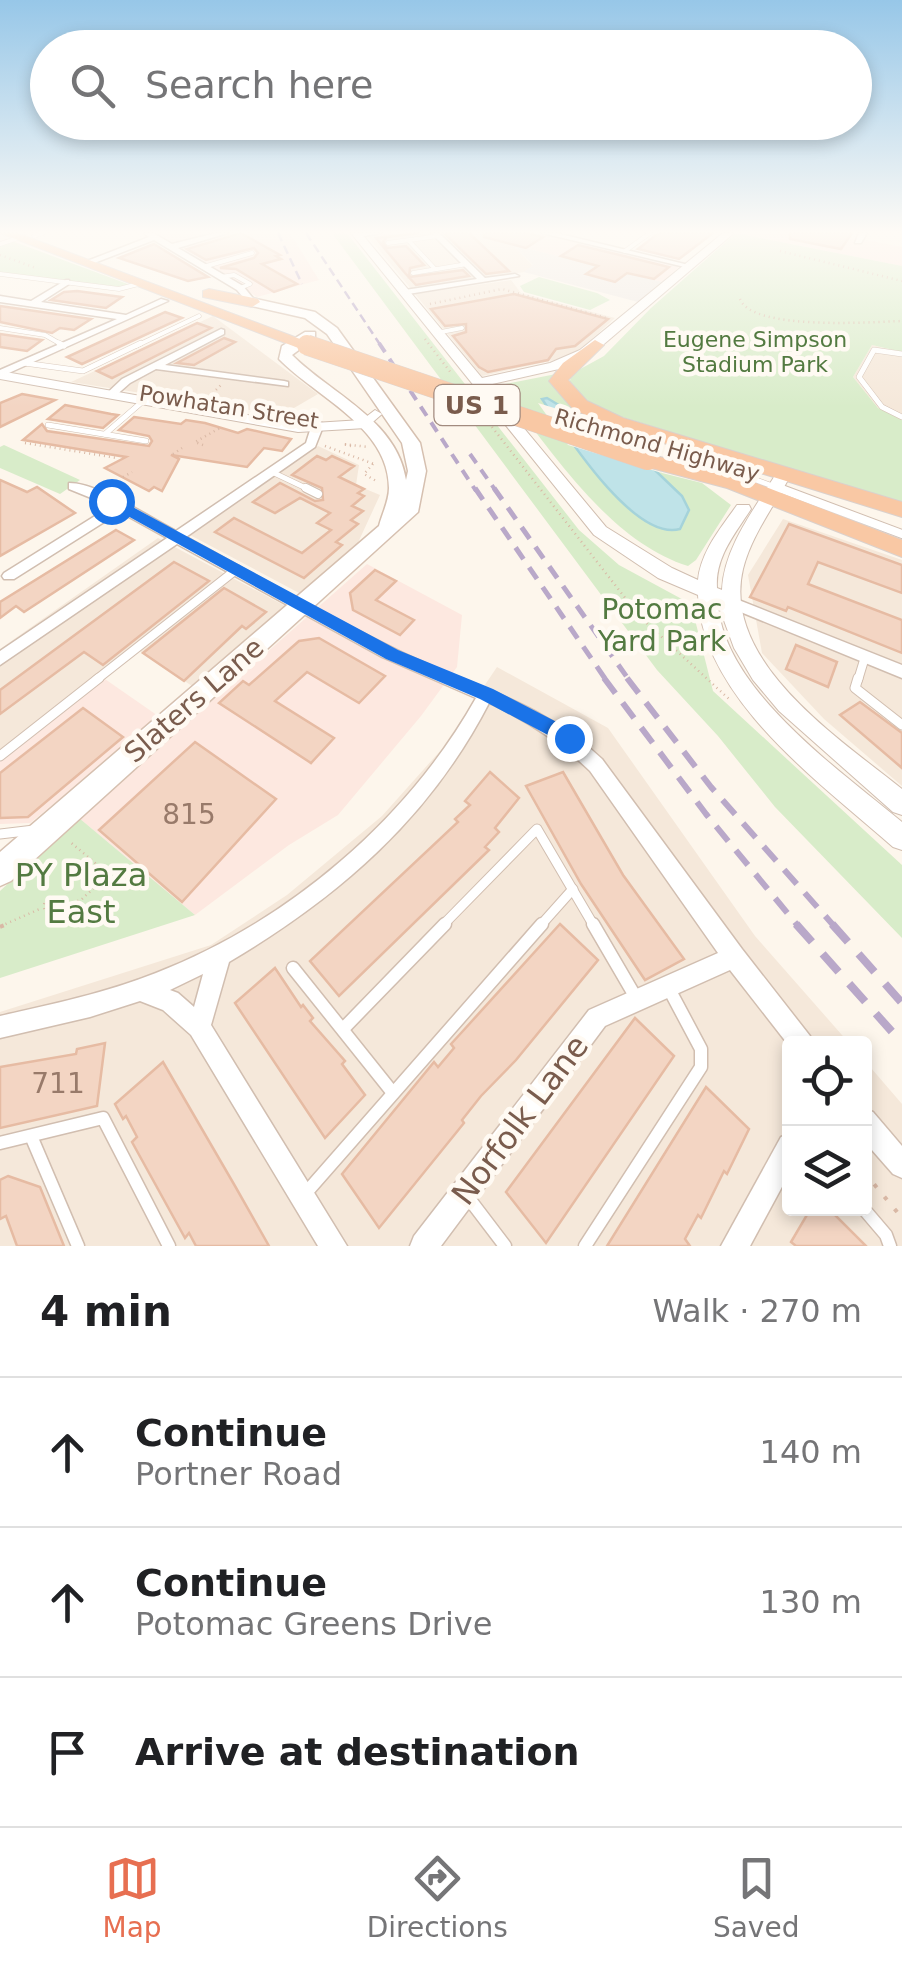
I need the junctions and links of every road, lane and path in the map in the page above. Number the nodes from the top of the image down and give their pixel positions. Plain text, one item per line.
1 (52, 291) edge
2 (163, 291) edge
3 (189, 291) edge
4 (205, 291) edge
5 (243, 291) edge
6 (417, 291) edge
7 (507, 291) edge
8 (509, 291) edge
9 (658, 291) edge
10 (405, 293) joint
11 (740, 298) dead end
12 (0, 300) edge
13 (164, 301) dead end
14 (252, 302) junction
15 (32, 304) junction
16 (426, 304) dead end
17 (199, 316) dead end
18 (126, 317) junction
19 (613, 320) dead end
20 (902, 321) edge
21 (0, 328) edge
22 (462, 328) dead end
23 (221, 332) dead end
24 (436, 333) junction
25 (303, 338) junction
26 (595, 345) junction
27 (64, 346) junction
28 (902, 354) edge
29 (0, 360) edge
30 (24, 363) junction
31 (154, 366) junction
32 (0, 375) edge
33 (227, 380) dead end
34 (476, 382) junction
35 (284, 384) dead end
36 (112, 393) junction
37 (146, 398) junction
38 (209, 398) dead end
39 (238, 417) junction
40 (902, 417) edge
41 (364, 418) junction
42 (485, 419) dead end
43 (48, 425) dead end
44 (318, 426) junction
45 (106, 434) junction
46 (146, 441) dead end
47 (25, 443) dead end
48 (203, 446) dead end
49 (324, 446) dead end
50 (370, 446) dead end
51 (182, 448) dead end
52 (337, 452) junction
53 (173, 454) dead end
54 (117, 458) dead end
55 (684, 461) junction
56 (362, 463) junction
57 (365, 469) junction
58 (132, 472) dead end
59 (272, 472) junction
60 (124, 477) dead end
61 (383, 482) dead end
62 (73, 486) dead end
63 (415, 488) junction
64 (765, 492) junction
65 (318, 494) dead end
66 (120, 506) junction
67 (902, 510) edge
68 (902, 520) edge
69 (388, 529) junction
70 (902, 534) edge
71 (176, 536) junction
72 (902, 549) edge
73 (237, 569) junction
74 (9, 576) dead end
75 (719, 598) junction
76 (302, 606) junction
77 (865, 657) junction
78 (0, 659) edge
79 (902, 672) edge
80 (486, 694) junction
81 (736, 704) dead end
82 (902, 725) edge
83 (0, 756) edge
84 (902, 804) edge
85 (0, 834) edge
86 (58, 834) junction
87 (902, 838) edge
88 (132, 868) dead end
89 (0, 871) edge
90 (98, 884) junction
91 (573, 890) junction
92 (62, 905) junction
93 (44, 908) junction
94 (0, 927) edge
95 (220, 954) junction
96 (734, 957) junction
97 (293, 968) dead end
98 (668, 987) junction
99 (139, 990) junction
100 (638, 1000) junction
101 (199, 1026) junction
102 (0, 1027) edge
103 (343, 1029) junction
104 (796, 1036) edge
105 (394, 1093) junction
106 (869, 1126) edge
107 (31, 1136) junction
108 (0, 1144) edge
109 (782, 1161) edge
110 (902, 1164) edge
111 (872, 1182) edge
112 (464, 1193) junction
113 (302, 1197) junction
114 (870, 1216) edge
115 (902, 1218) edge
116 (78, 1246) edge
117 (169, 1246) edge
118 (333, 1246) edge
119 (424, 1246) edge
120 (505, 1246) edge
121 (585, 1246) edge
122 (735, 1246) edge
123 (890, 1246) edge

1 - 15 street
2 - 25 highway, US 1
3 - 25 highway, US 1
4 - 14 highway
5 - 14 street
6 - 10 street
7 - 16 path
8 - 19 path
9 - 26 street
10 - 24 street
11 - 20 path
12 - 15 street
13 - 18 street
14 - 63 main road
15 - 18 street
17 - 30 lane
18 - 27 street
21 - 27 lane
22 - 24 lane
23 - 31 street
24 - 34 street
25 - 41 main road
25 - 55 highway, Richmond Highway / US 1
25 - 55 highway, Richmond Highway / US 1, bridge
26 - 34 street
26 - 67 highway
27 - 30 street
28 - 40 lane
29 - 30 street
30 - 32 street
31 - 35 street
31 - 36 street
32 - 36 street, Powhatan Street
33 - 38 path
34 - 75 street
36 - 37 street, Powhatan Street
37 - 39 street, Powhatan Street
37 - 44 street, Powhatan Street
37 - 45 lane
39 - 44 street, Powhatan Street
39 - 48 path
41 - 44 street, Powhatan Street
41 - 63 main road
41 - 69 main road
42 - 81 path
43 - 45 lane
44 - 59 street
45 - 46 lane
47 - 54 path
49 - 52 path
50 - 52 path
51 - 53 path
52 - 56 path
55 - 64 highway, Richmond Highway / US 1
55 - 64 highway, Richmond Highway / US 1
55 - 64 highway
56 - 57 path
56 - 57 path
57 - 61 path
58 - 60 path
59 - 65 lane
59 - 71 street
62 - 66 street
63 - 69 main road, Slaters Lane
64 - 68 highway, Richmond Highway / US 1
64 - 70 lane
64 - 72 highway, Richmond Highway / US 1
64 - 75 street
64 - 75 street
66 - 71 street
66 - 74 street
69 - 76 main road, Slaters Lane
71 - 73 street
71 - 78 street
73 - 76 street
73 - 83 lane
75 - 77 street
75 - 84 street
75 - 87 street
76 - 80 street
76 - 86 main road, Slaters Lane
77 - 79 street
77 - 82 lane
80 - 95 street
80 - 96 street
85 - 86 lane
86 - 89 main road, Slaters Lane
86 - 90 path
88 - 90 path
90 - 92 path
91 - 100 lane
91 - 103 lane
91 - 105 lane
92 - 93 path
92 - 93 path
93 - 94 path
95 - 99 street
95 - 101 street
96 - 98 street, Norfolk Lane
96 - 104 street
97 - 103 lane
98 - 100 street, Norfolk Lane
98 - 121 lane
99 - 101 street
99 - 102 street
100 - 112 street, Norfolk Lane
101 - 113 street
103 - 105 lane
105 - 113 lane
106 - 110 street
107 - 108 lane
107 - 116 lane
107 - 117 lane
109 - 122 street
111 - 115 path
112 - 119 street, Norfolk Lane
112 - 120 lane
113 - 118 street
114 - 123 lane

